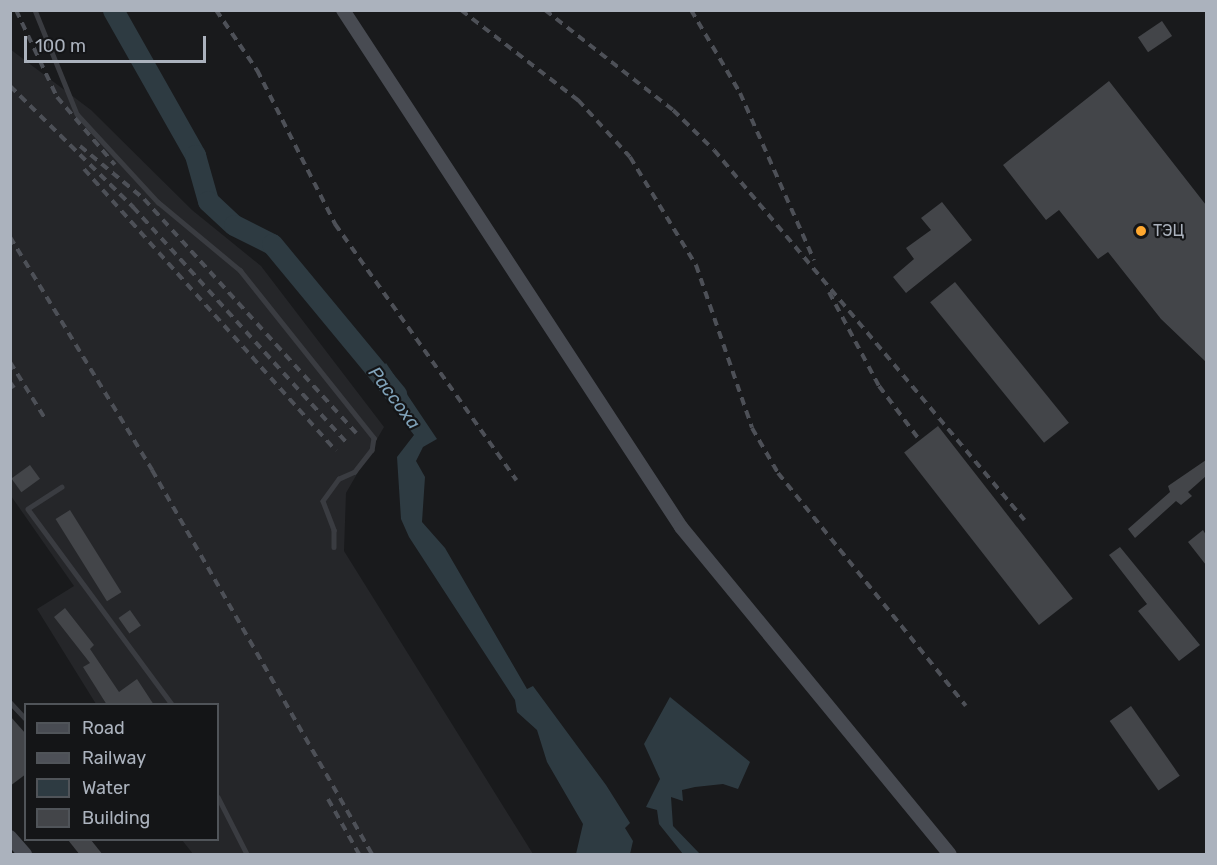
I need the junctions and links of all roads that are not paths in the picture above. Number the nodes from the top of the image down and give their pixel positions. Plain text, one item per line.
1 (35, 10) edge
2 (343, 10) edge
3 (62, 487) dead end
4 (334, 547) dead end
5 (10, 702) edge
6 (171, 703) edge
7 (24, 717) edge
8 (219, 799) edge
9 (12, 841) edge
10 (25, 855) edge
11 (247, 855) edge
12 (950, 855) edge

1 - 4 lane
2 - 12 street
3 - 6 lane
5 - 7 lane
8 - 11 lane
9 - 10 street

